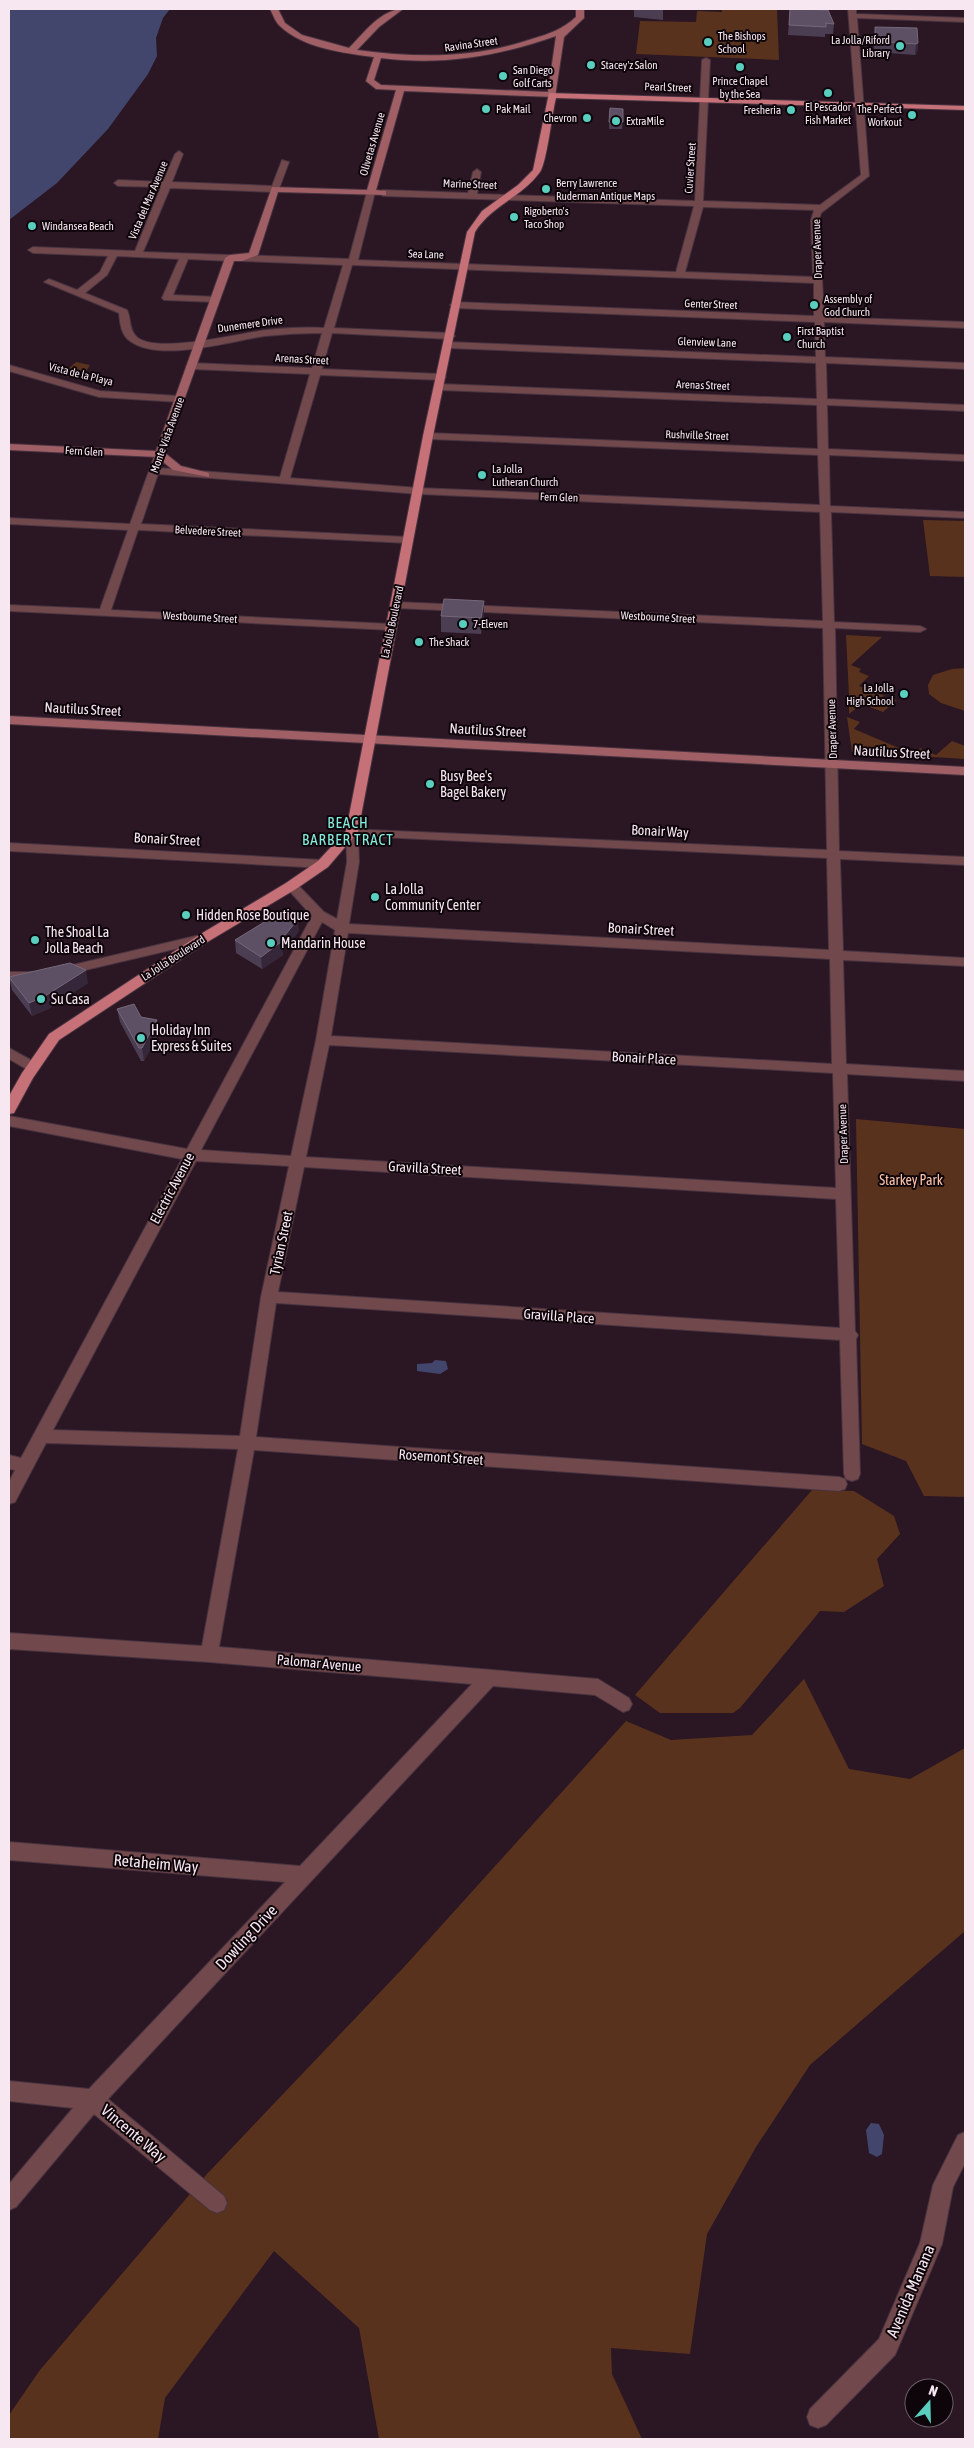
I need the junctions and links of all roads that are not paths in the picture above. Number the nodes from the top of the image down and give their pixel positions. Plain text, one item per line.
1 (274, 9) edge
2 (399, 9) edge
3 (580, 9) edge
4 (852, 12) edge
5 (965, 20) edge
6 (564, 30) junction
7 (352, 50) junction
8 (378, 55) junction
9 (706, 60) dead end
10 (400, 89) junction
11 (552, 95) junction
12 (705, 100) junction
13 (858, 104) junction
14 (965, 108) edge
15 (179, 154) dead end
16 (285, 162) dead end
17 (477, 172) dead end
18 (118, 183) dead end
19 (167, 185) junction
20 (275, 189) junction
21 (371, 192) junction
22 (472, 196) junction
23 (504, 197) junction
24 (698, 203) junction
25 (820, 208) junction
26 (33, 250) dead end
27 (114, 253) junction
28 (138, 254) junction
29 (185, 256) junction
30 (230, 258) junction
31 (242, 258) junction
32 (350, 262) junction
33 (464, 266) junction
34 (680, 275) junction
35 (818, 280) junction
36 (49, 282) dead end
37 (79, 293) junction
38 (215, 300) junction
39 (455, 305) junction
40 (819, 319) junction
41 (965, 325) edge
42 (327, 330) junction
43 (449, 340) junction
44 (199, 344) junction
45 (820, 359) junction
46 (191, 366) junction
47 (965, 366) edge
48 (9, 368) edge
49 (315, 372) junction
50 (440, 382) junction
51 (180, 399) junction
52 (822, 402) junction
53 (965, 408) edge
54 (428, 436) junction
55 (9, 447) edge
56 (824, 452) junction
57 (160, 454) junction
58 (965, 458) edge
59 (154, 472) junction
60 (204, 475) junction
61 (284, 482) junction
62 (419, 491) junction
63 (825, 509) junction
64 (965, 514) edge
65 (9, 521) edge
66 (134, 527) junction
67 (408, 540) junction
68 (396, 605) junction
69 (9, 608) edge
70 (104, 612) junction
71 (829, 625) junction
72 (391, 627) junction
73 (920, 629) dead end
74 (9, 720) edge
75 (368, 739) junction
76 (833, 764) junction
77 (965, 770) edge
78 (352, 832) junction
79 (9, 847) edge
80 (833, 854) junction
81 (965, 861) edge
82 (323, 864) junction
83 (291, 886) junction
84 (319, 915) junction
85 (342, 928) junction
86 (204, 938) junction
87 (836, 955) junction
88 (965, 962) edge
89 (9, 976) edge
90 (322, 1040) junction
91 (9, 1053) edge
92 (33, 1067) junction
93 (841, 1068) junction
94 (965, 1076) edge
95 (9, 1110) edge
96 (9, 1121) edge
97 (189, 1155) junction
98 (298, 1161) junction
99 (844, 1194) junction
100 (269, 1297) junction
101 (850, 1335) junction
102 (42, 1436) junction
103 (247, 1443) junction
104 (17, 1464) edge
105 (852, 1474) dead end
106 (839, 1484) dead end
107 (9, 1497) edge
108 (9, 1641) edge
109 (209, 1654) junction
110 (489, 1678) junction
111 (623, 1704) dead end
112 (9, 1851) edge
113 (304, 1875) junction
114 (9, 2091) edge
115 (93, 2100) junction
116 (965, 2142) edge
117 (9, 2200) edge
118 (217, 2202) dead end
119 (818, 2417) dead end

1 - 7 street, Ravina Street
2 - 7 street
3 - 6 street, La Jolla Boulevard
4 - 5 street
4 - 13 street, Draper Avenue
6 - 8 street, Ravina Street
6 - 11 street, La Jolla Boulevard
7 - 8 street, Ravina Street
8 - 10 street
9 - 12 street, Cuvier Street
10 - 11 street, Pearl Street
10 - 21 street, Olivetas Avenue
11 - 12 main road, Pearl Street
11 - 23 main road, La Jolla Boulevard
12 - 13 main road, Pearl Street
12 - 24 street, Cuvier Street
13 - 14 main road, Pearl Street
13 - 25 street, Draper Avenue
15 - 19 street, Vista del Mar Avenue
16 - 20 street
17 - 22 street
18 - 19 street, Marine Street
19 - 20 street, Marine Street
19 - 28 street, Vista del Mar Avenue
20 - 21 street, Marine Street
20 - 31 street
21 - 22 street, Marine Street
21 - 32 street, Olivetas Avenue
22 - 23 street, Marine Street
23 - 24 street, Marine Street
23 - 33 main road, La Jolla Boulevard
24 - 25 street, Marine Street
24 - 34 street, Cuvier Street
25 - 35 street, Draper Avenue
26 - 27 street, Sea Lane
27 - 28 street, Sea Lane
27 - 37 street
28 - 29 street, Sea Lane
29 - 30 street, Sea Lane
29 - 38 street
30 - 31 street, Sea Lane
30 - 38 street, Monte Vista Avenue
31 - 32 street, Sea Lane
32 - 33 street, Sea Lane
32 - 42 street, Olivetas Avenue
33 - 34 street, Sea Lane
33 - 39 main road, La Jolla Boulevard
34 - 35 street, Sea Lane
35 - 40 street, Draper Avenue
36 - 37 street, Dunemere Drive
37 - 44 street, Dunemere Drive
38 - 44 street, Monte Vista Avenue
39 - 40 street, Genter Street
39 - 43 main road, La Jolla Boulevard
40 - 41 street, Genter Street
40 - 45 street, Draper Avenue
42 - 43 street, Dunemere Drive
42 - 44 street, Dunemere Drive
42 - 49 street, Olivetas Avenue
43 - 45 street, Glenview Lane
43 - 50 main road, La Jolla Boulevard
44 - 46 street, Monte Vista Avenue
45 - 47 street, Glenview Lane
45 - 52 street, Draper Avenue
46 - 49 street, Arenas Street
46 - 51 street, Monte Vista Avenue
48 - 51 street, Vista de la Playa
49 - 50 street, Arenas Street
49 - 61 street, Olivetas Avenue
50 - 52 street, Arenas Street
50 - 54 main road, La Jolla Boulevard
51 - 57 street, Monte Vista Avenue
52 - 53 street, Arenas Street
52 - 56 street, Draper Avenue
54 - 56 street, Rushville Street
54 - 62 main road, La Jolla Boulevard
55 - 57 street, Fern Glen
56 - 58 street, Rushville Street
56 - 63 street, Draper Avenue
57 - 59 street, Monte Vista Avenue
57 - 60 street
59 - 60 street, Fern Glen
59 - 66 street, Monte Vista Avenue
60 - 61 street, Fern Glen
61 - 62 street, Fern Glen
62 - 63 street, Fern Glen
62 - 67 main road, La Jolla Boulevard
63 - 64 street, Fern Glen
63 - 71 street, Draper Avenue
65 - 66 street, Belvedere Street
66 - 67 street, Belvedere Street
66 - 70 street, Monte Vista Avenue
67 - 68 main road, La Jolla Boulevard
68 - 71 street, Westbourne Street
68 - 72 main road, La Jolla Boulevard
69 - 70 street, Westbourne Street
70 - 72 street, Westbourne Street
71 - 73 street, Westbourne Street
71 - 76 street, Draper Avenue
72 - 75 main road, La Jolla Boulevard
74 - 75 street, Nautilus Street
75 - 76 street, Nautilus Street
75 - 78 main road, La Jolla Boulevard
76 - 77 street, Nautilus Street
76 - 80 street, Draper Avenue
78 - 80 street, Bonair Way
78 - 82 main road, La Jolla Boulevard
78 - 85 street, Tyrian Street
79 - 82 street, Bonair Street
80 - 81 street, Bonair Way
80 - 87 street, Draper Avenue
82 - 83 main road, La Jolla Boulevard
83 - 84 street
83 - 86 main road, La Jolla Boulevard
84 - 85 street, Bonair Street
84 - 97 street, Electric Avenue
85 - 87 street, Bonair Street
85 - 90 street, Tyrian Street
86 - 89 street
86 - 92 main road, La Jolla Boulevard
87 - 88 street, Bonair Street
87 - 93 street, Draper Avenue
90 - 93 street, Bonair Place
90 - 98 street, Tyrian Street
91 - 92 street
92 - 95 main road, La Jolla Boulevard
93 - 94 street, Bonair Place
93 - 99 street, Draper Avenue
96 - 97 street, Gravilla Street
97 - 98 street, Gravilla Street
97 - 102 street, Electric Avenue
98 - 99 street, Gravilla Street
98 - 100 street, Tyrian Street
99 - 101 street, Draper Avenue
100 - 101 street, Gravilla Place
100 - 103 street, Tyrian Street
101 - 105 street, Draper Avenue
102 - 103 street, Rosemont Street
102 - 104 street, Electric Avenue
103 - 106 street, Rosemont Street
103 - 109 street, Tyrian Street
104 - 107 street, Electric Avenue
108 - 109 street, Palomar Avenue
109 - 110 street, Palomar Avenue
110 - 111 street, Palomar Avenue
110 - 113 street, Dowling Drive
112 - 113 street, Retaheim Way
113 - 115 street, Dowling Drive
114 - 115 street, Vincente Way
115 - 117 street, Dowling Drive
115 - 118 street, Vincente Way
116 - 119 street, Avenida Manana

